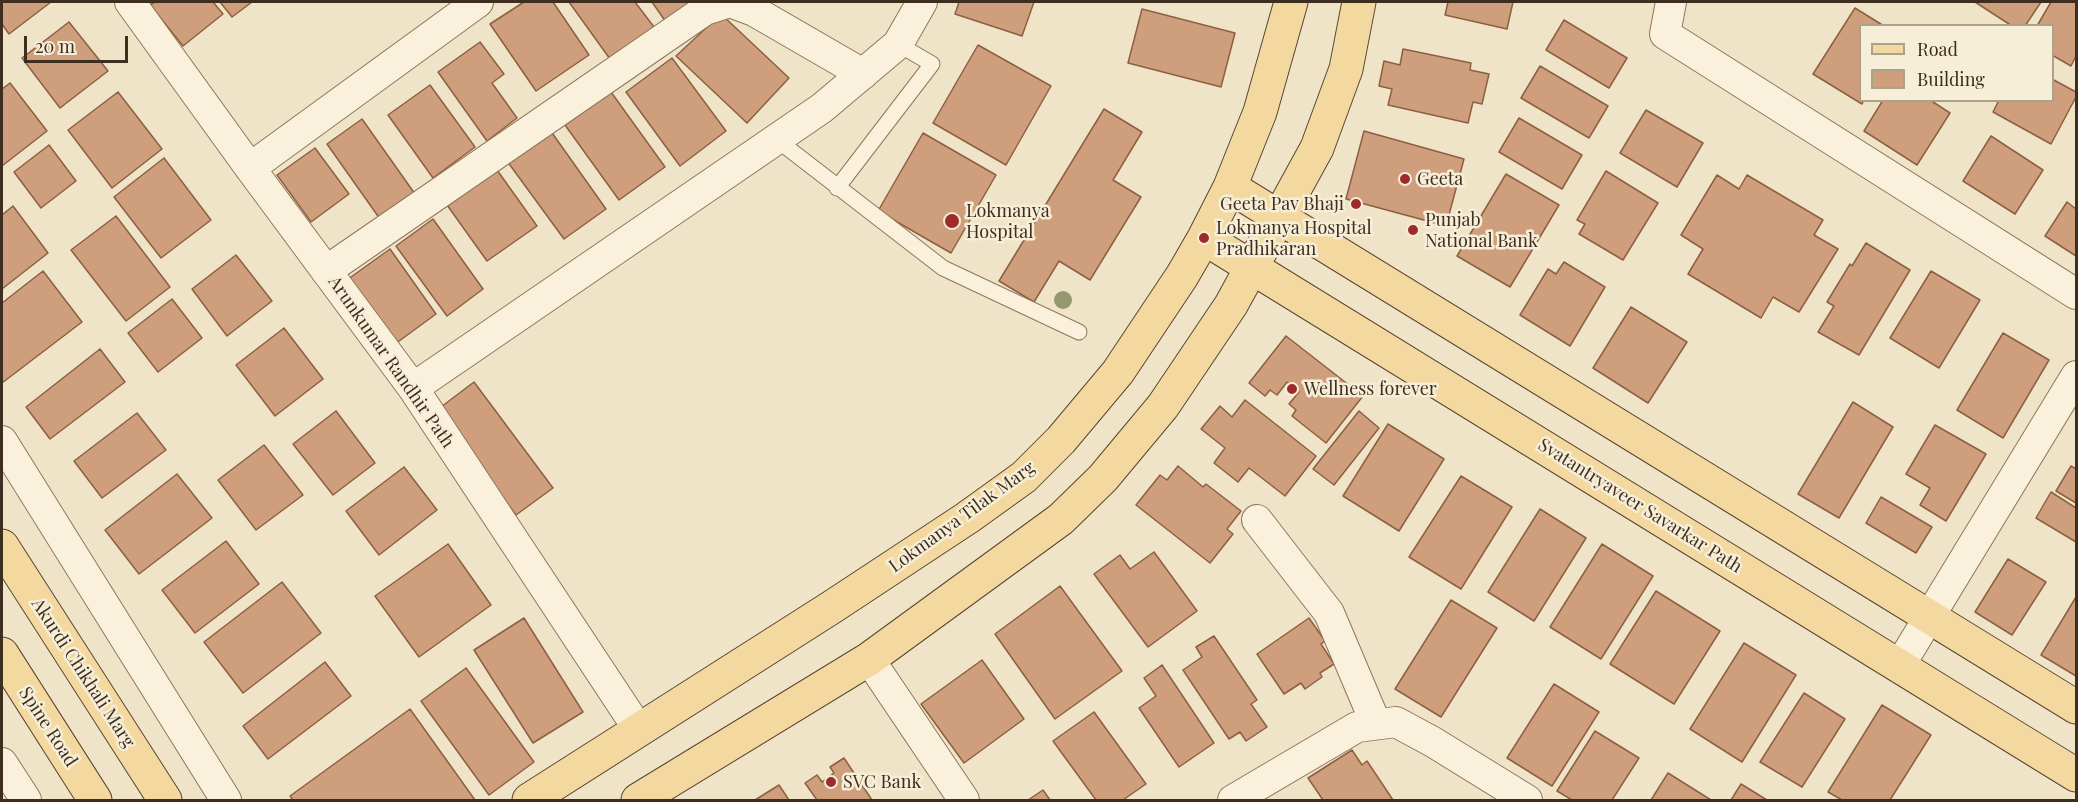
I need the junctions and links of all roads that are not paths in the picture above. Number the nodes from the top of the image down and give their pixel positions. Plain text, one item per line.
1 (130, 2) edge
2 (478, 2) edge
3 (922, 2) edge
4 (1291, 2) edge
5 (1359, 2) edge
6 (1671, 2) edge
7 (898, 44) junction
8 (863, 74) junction
9 (776, 139) junction
10 (250, 168) junction
11 (1230, 187) junction
12 (837, 188) junction
13 (1279, 217) junction
14 (1204, 238) junction
15 (1252, 267) junction
16 (326, 270) junction
17 (2076, 294) edge
18 (1079, 332) dead end
19 (2076, 376) edge
20 (413, 388) junction
21 (2, 441) edge
22 (1257, 520) dead end
23 (2, 546) edge
24 (1928, 616) junction
25 (2, 654) edge
26 (869, 659) junction
27 (1900, 665) junction
28 (2076, 707) edge
29 (1376, 724) junction
30 (639, 730) junction
31 (2, 763) edge
32 (2076, 775) edge
33 (639, 800) edge
34 (26, 801) edge
35 (95, 801) edge
36 (165, 801) edge
37 (226, 801) edge
38 (529, 801) edge
39 (964, 801) edge
40 (1233, 801) edge
41 (1527, 801) edge

1 - 10 street, Arunkumar Randhir Path
2 - 10 street
3 - 7 street
4 - 11 main road, Lokmanya Tilak Marg
5 - 13 main road
6 - 17 street
7 - 8 street
7 - 12 lane
8 - 9 street
8 - 16 street
9 - 12 lane
9 - 20 street
10 - 16 street, Arunkumar Randhir Path
11 - 13 main road
11 - 14 main road, Lokmanya Tilak Marg
12 - 18 lane
13 - 15 main road
13 - 24 main road
14 - 15 main road, Svatantryaveer Savarkar Path
14 - 30 main road, Lokmanya Tilak Marg
15 - 26 main road
15 - 27 main road, Svatantryaveer Savarkar Path
16 - 20 street, Arunkumar Randhir Path
19 - 24 street
20 - 30 street, Arunkumar Randhir Path
21 - 37 street
22 - 29 street
23 - 36 main road, Akurdi Chikhali Marg
24 - 27 street
24 - 28 main road
25 - 35 main road, Spine Road
26 - 33 main road
26 - 39 street
27 - 32 main road, Svatantryaveer Savarkar Path
29 - 40 street
29 - 41 street
30 - 38 main road, Lokmanya Tilak Marg
31 - 34 street

